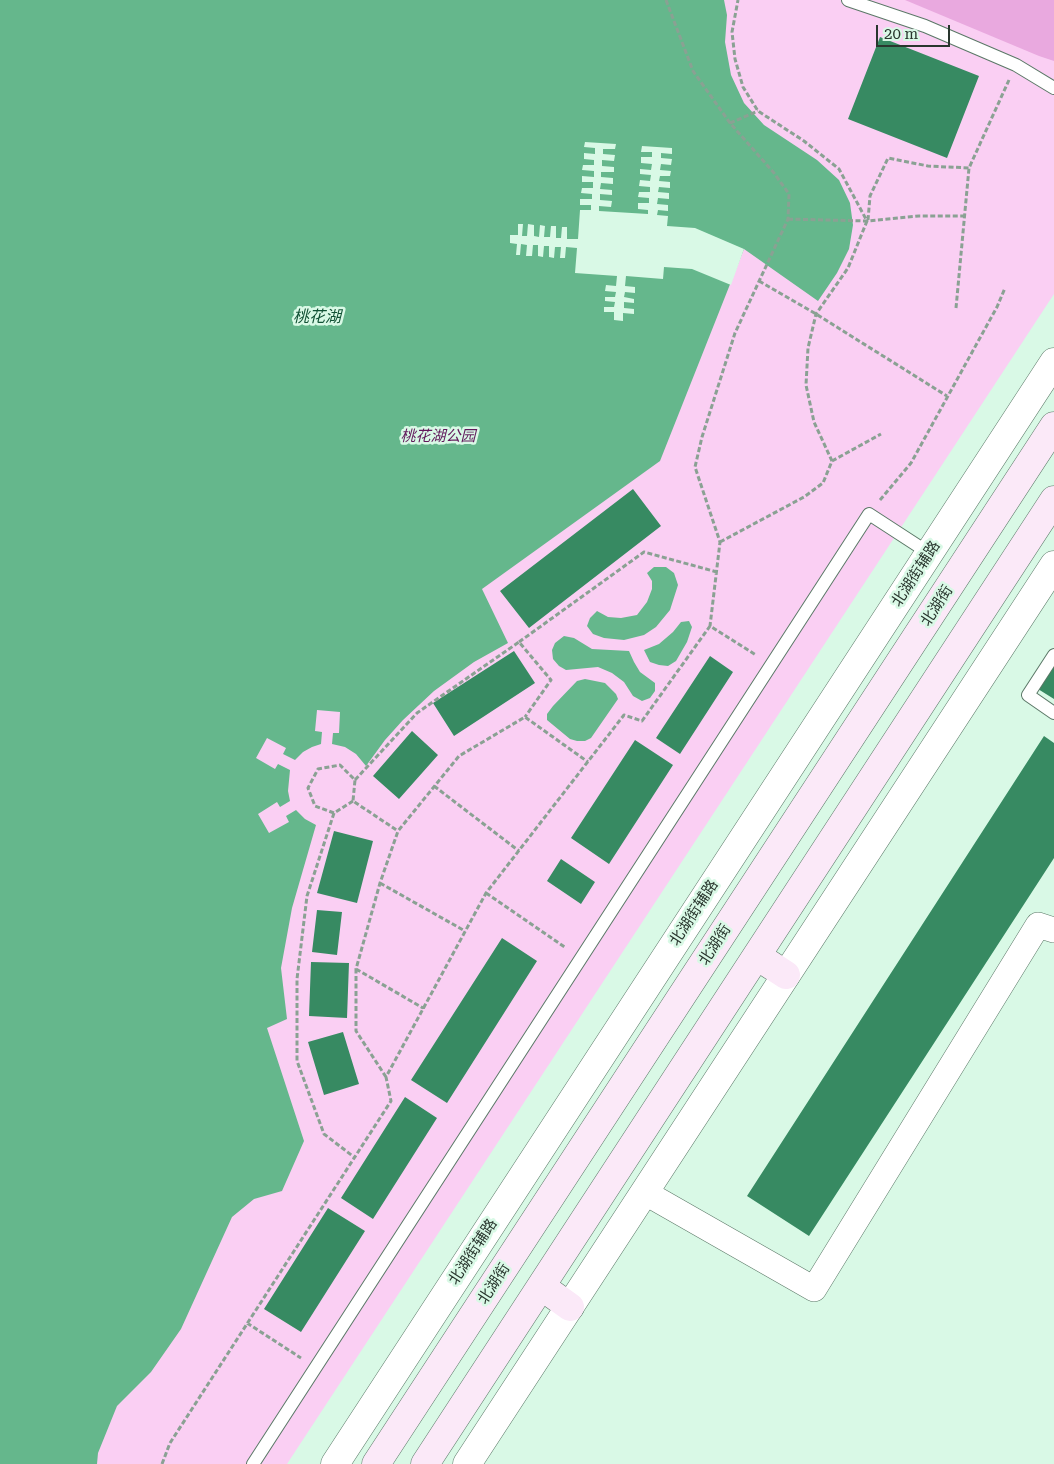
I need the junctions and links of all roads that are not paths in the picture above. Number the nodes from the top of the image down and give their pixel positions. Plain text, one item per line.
1 (848, 0) edge
2 (1054, 88) edge
3 (1054, 362) edge
4 (1054, 426) edge
5 (1054, 500) edge
6 (929, 553) junction
7 (1054, 565) edge
8 (1054, 655) edge
9 (1054, 713) edge
10 (1054, 930) edge
11 (757, 956) junction
12 (786, 975) junction
13 (644, 1192) junction
14 (541, 1286) junction
15 (570, 1307) junction
16 (252, 1464) edge
17 (335, 1464) edge
18 (376, 1464) edge
19 (425, 1464) edge
20 (467, 1464) edge

1 - 2 lane
3 - 6 street, 北湖街辅路
4 - 18 main road, 北湖街
5 - 11 main road
6 - 16 lane
6 - 17 street, 北湖街辅路
7 - 12 street
8 - 9 lane
10 - 13 street
11 - 12 main road
11 - 14 main road
12 - 13 street
13 - 15 street
14 - 15 main road
14 - 19 main road
15 - 20 street

